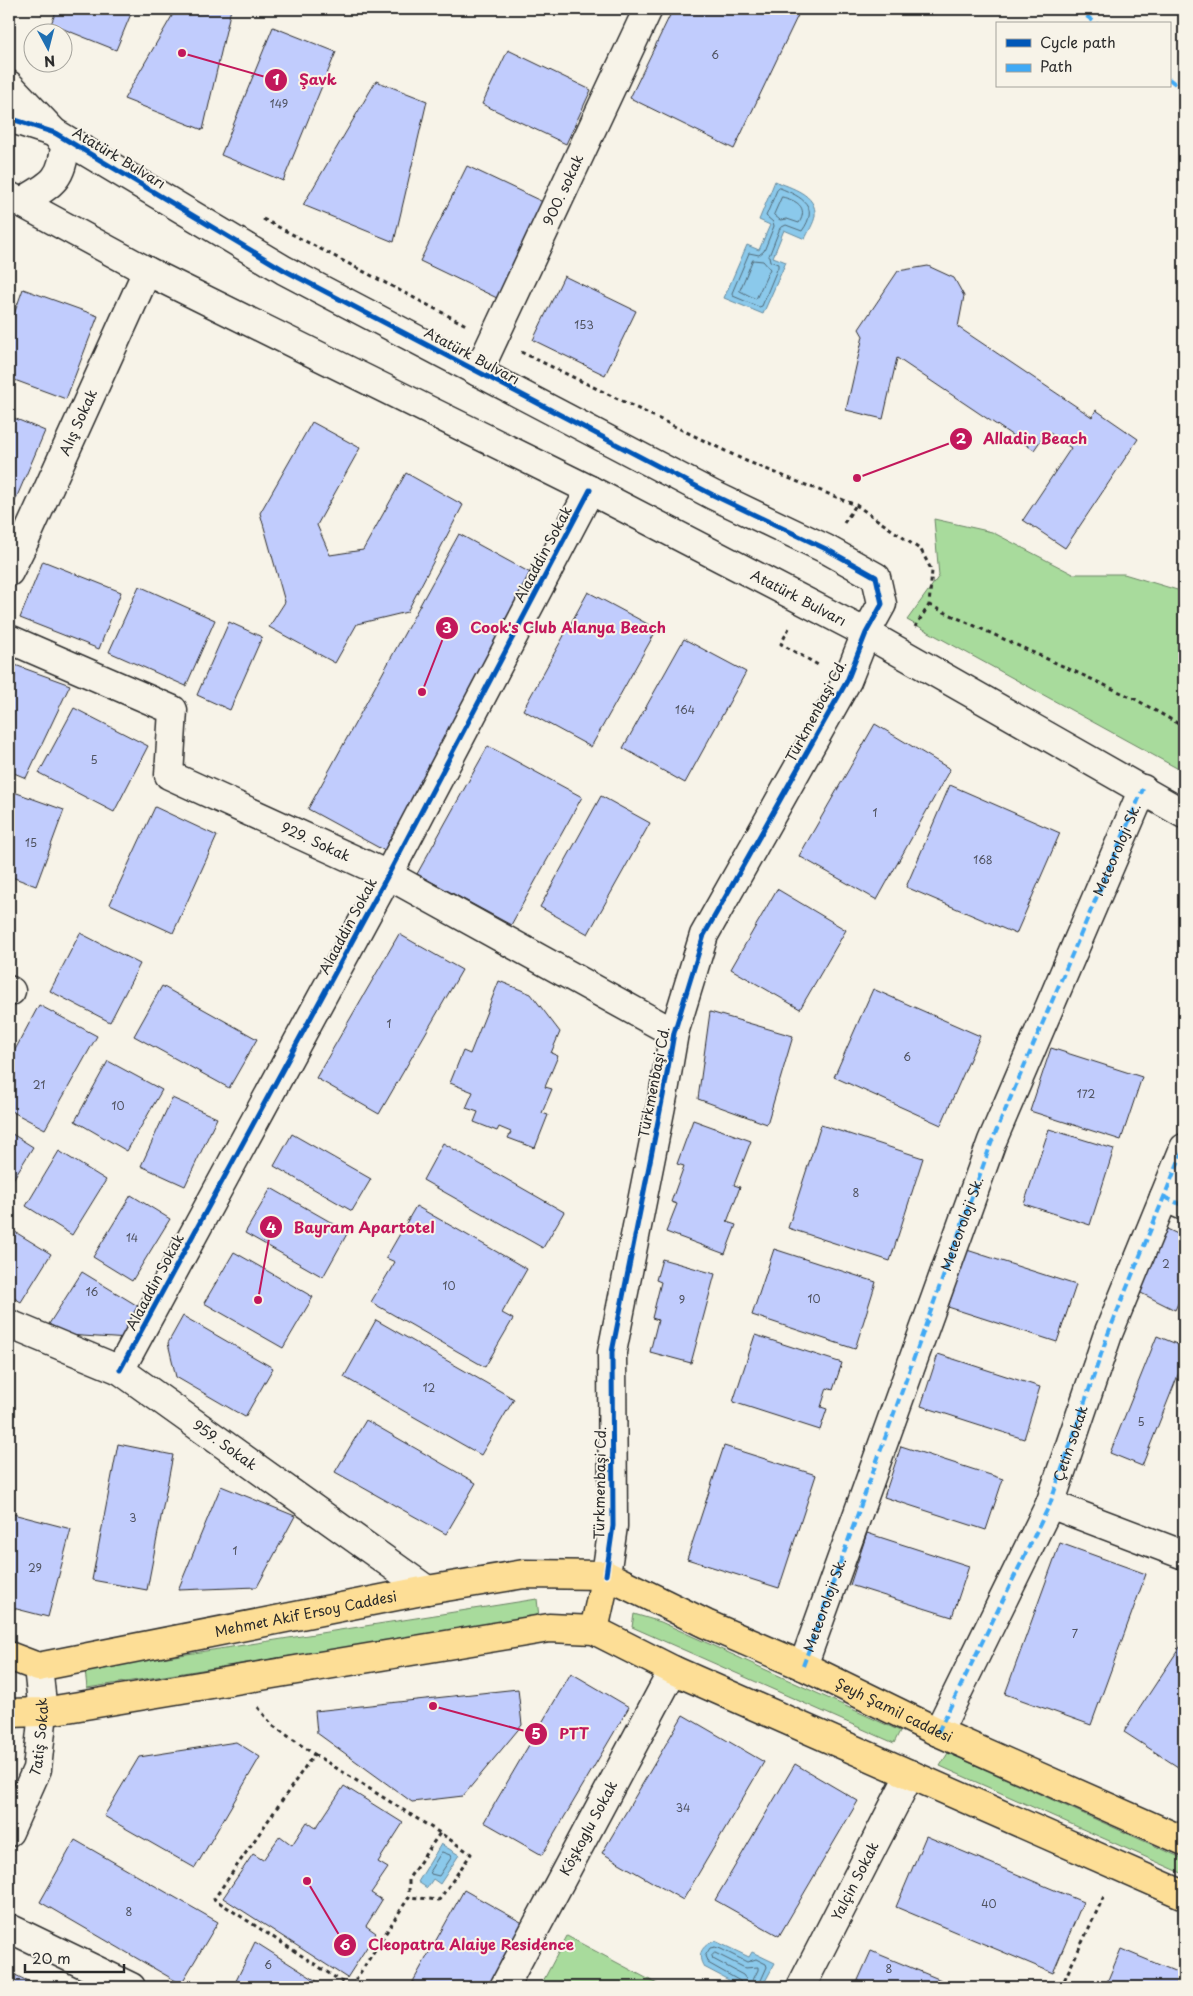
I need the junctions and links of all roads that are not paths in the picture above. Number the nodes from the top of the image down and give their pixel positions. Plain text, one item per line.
1 (648, 9) edge
2 (9, 85) edge
3 (9, 118) edge
4 (55, 133) junction
5 (15, 199) edge
6 (147, 271) junction
7 (478, 372) junction
8 (590, 490) junction
9 (17, 536) edge
10 (9, 572) edge
11 (866, 633) junction
12 (9, 639) edge
13 (1143, 789) junction
14 (1184, 814) edge
15 (388, 875) junction
16 (674, 1032) junction
17 (1184, 1148) edge
18 (1174, 1202) edge
19 (9, 1324) edge
20 (120, 1370) junction
21 (1050, 1504) junction
22 (1184, 1555) edge
23 (606, 1575) junction
24 (427, 1590) junction
25 (594, 1630) junction
26 (9, 1656) edge
27 (38, 1666) junction
28 (802, 1666) junction
29 (674, 1670) junction
30 (43, 1712) junction
31 (9, 1713) edge
32 (938, 1732) junction
33 (910, 1774) junction
34 (9, 1832) edge
35 (1184, 1841) edge
36 (1184, 1895) edge
37 (9, 1928) edge
38 (131, 1987) edge
39 (504, 1987) edge
40 (800, 1987) edge

1 - 7 street, 900. sokak
2 - 4 street
3 - 4 street, Atatürk Bulvarı
4 - 5 street
4 - 7 street, Atatürk Bulvarı
5 - 6 street, Atatürk Bulvarı
6 - 8 street, Atatürk Bulvarı
6 - 9 street, Alış Sokak
7 - 11 street, Atatürk Bulvarı
8 - 11 street, Atatürk Bulvarı
8 - 15 street, Alaaddin Sokak
9 - 10 street, Alış Sokak
11 - 13 street, Atatürk Bulvarı
11 - 16 street, Türkmenbaşi Cd.
12 - 15 street, 929. Sokak
13 - 14 street, Atatürk Bulvarı
13 - 28 street, Meteoroloji Sk.
15 - 16 street, 929. Sokak
15 - 20 street, Alaaddin Sokak
16 - 23 street, Türkmenbaşi Cd.
17 - 18 street, Çetin sokak
18 - 21 street, Çetin sokak
19 - 20 street, 959. Sokak
20 - 24 street, 959. Sokak
21 - 22 street
21 - 32 street, Çetin sokak
23 - 24 main road, Mehmet Akif Ersoy Caddesi
23 - 25 main road, Türkmenbaşi Cd.
23 - 28 main road, Şeyh Şamil caddesi
24 - 27 main road, Mehmet Akif Ersoy Caddesi
25 - 29 main road
25 - 30 main road
26 - 27 main road
27 - 30 street, Tatiş Sokak
28 - 32 main road, Şeyh Şamil caddesi
29 - 33 main road
29 - 39 street, Köşkoglu Sokak
30 - 31 main road
30 - 34 street, Tatiş Sokak
32 - 35 main road, Şeyh Şamil caddesi
33 - 36 main road
33 - 40 street, Yalçin Sokak
37 - 38 street

